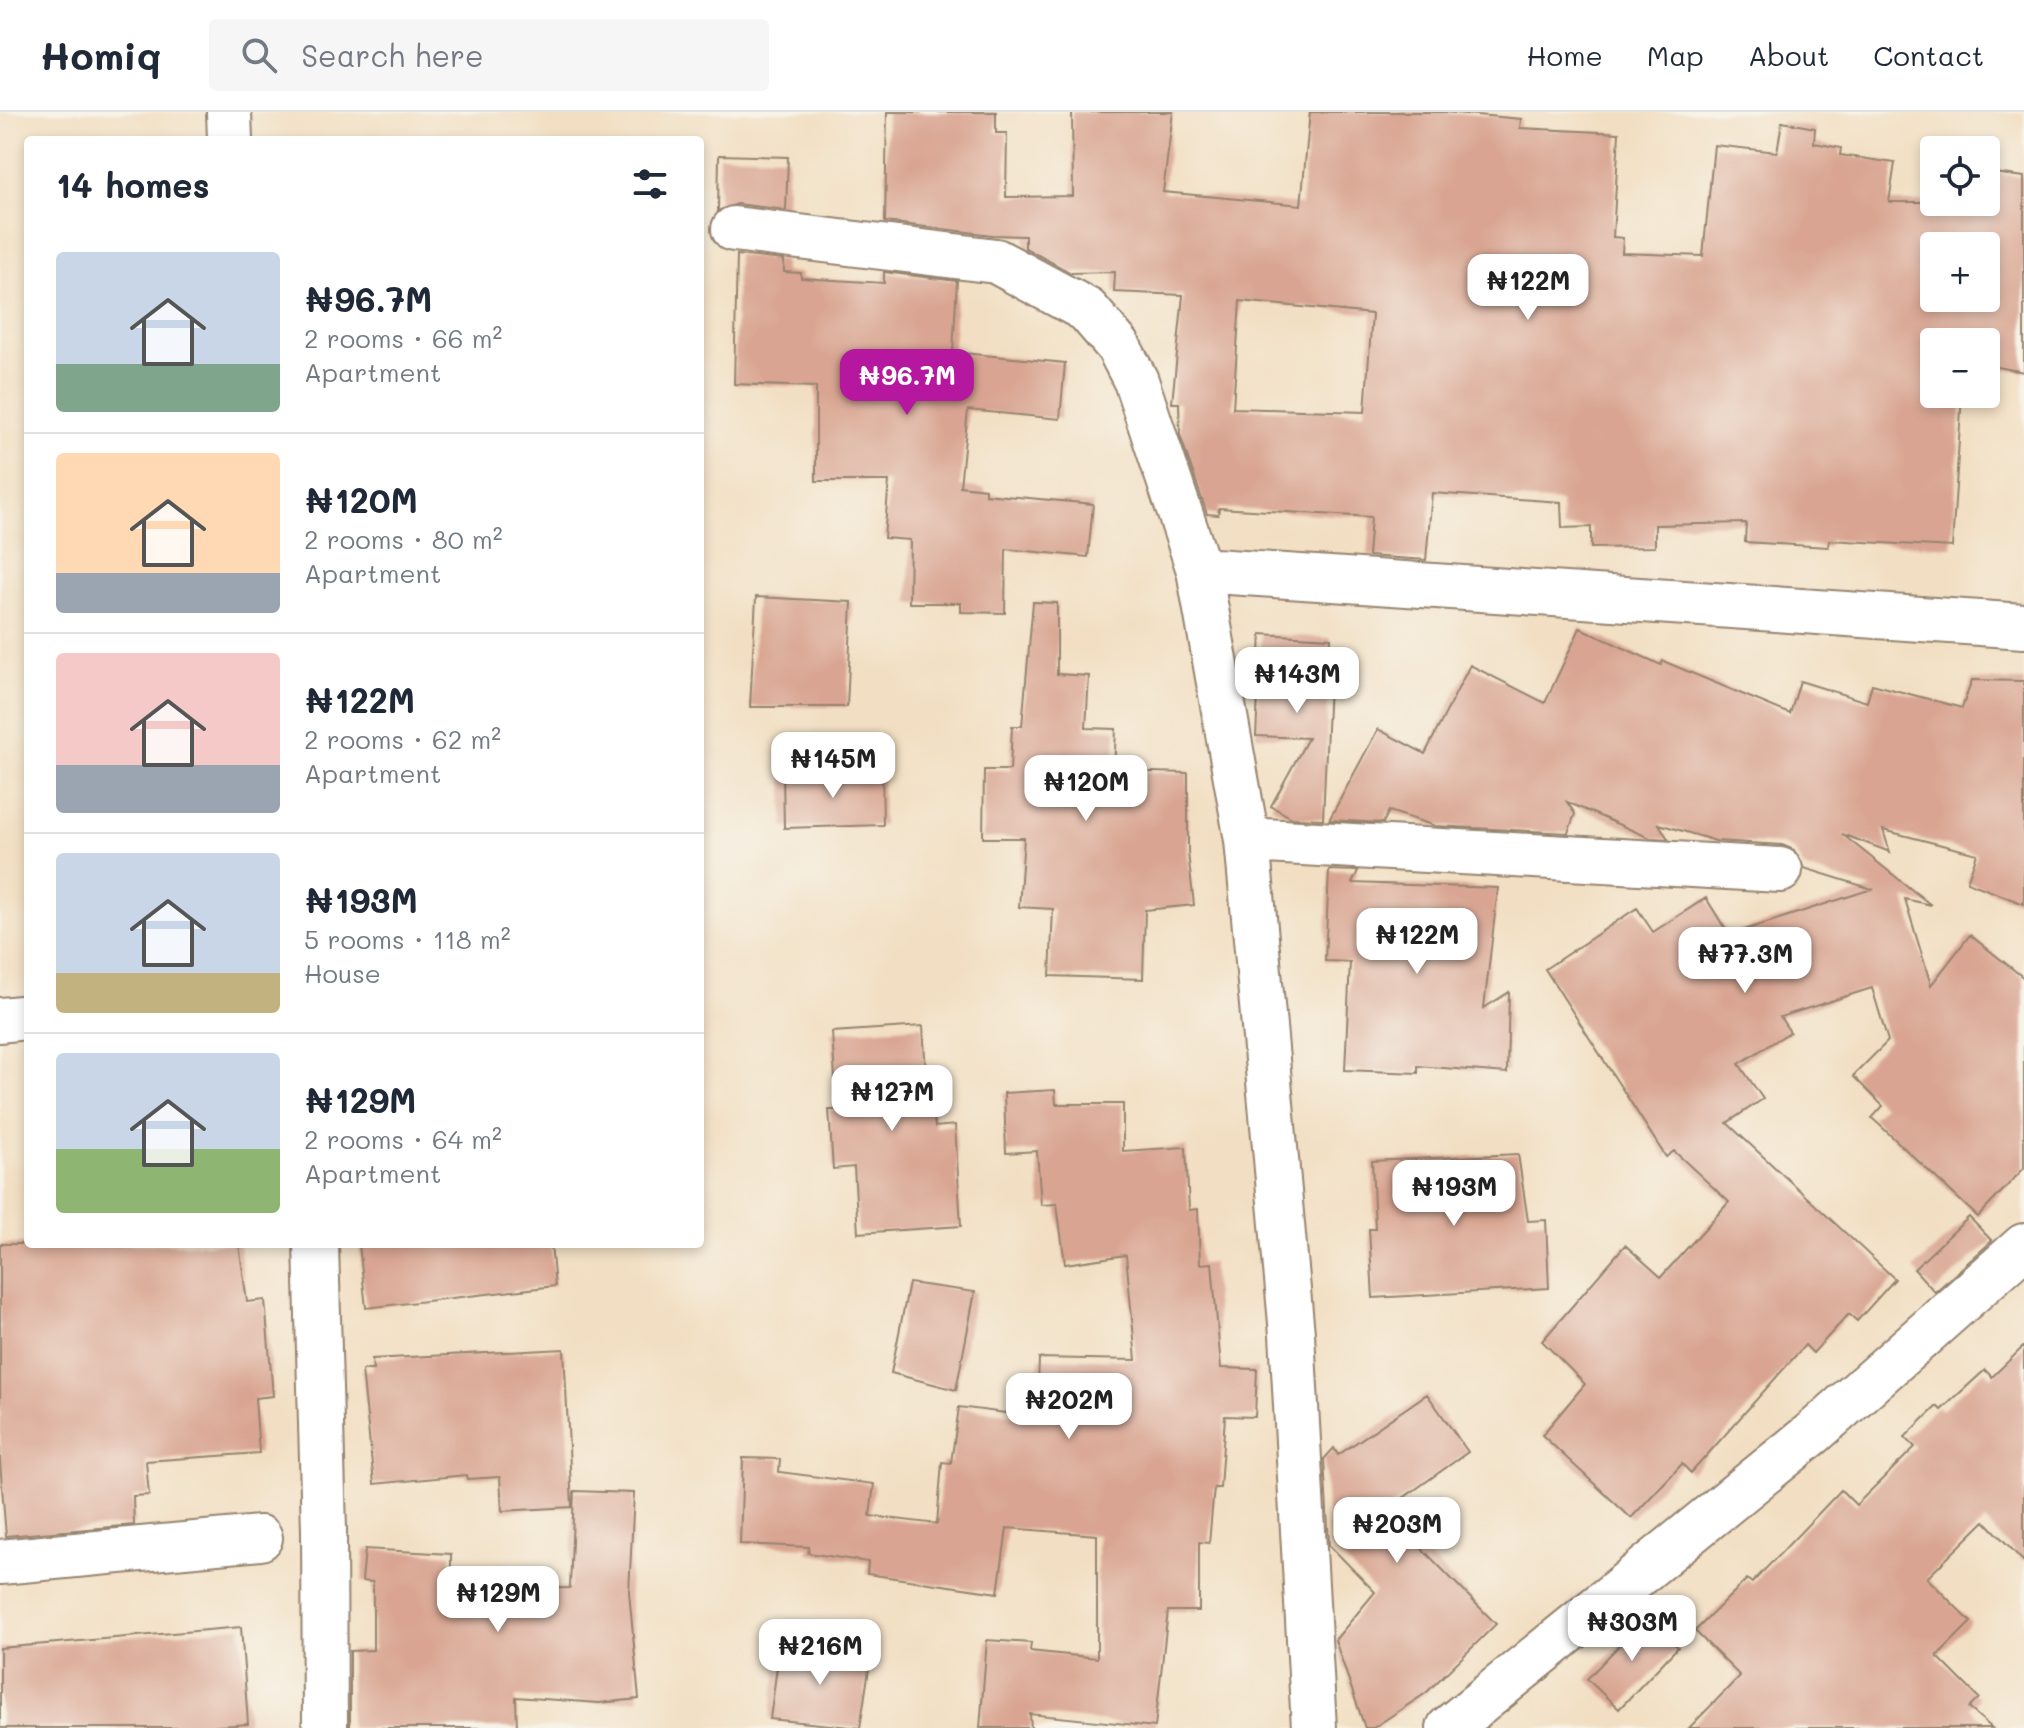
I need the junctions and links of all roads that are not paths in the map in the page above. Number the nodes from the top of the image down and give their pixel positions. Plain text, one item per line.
1 (229, 112) edge
2 (230, 136) edge
3 (734, 229) dead end
4 (1199, 570) junction
5 (2024, 626) edge
6 (1247, 840) junction
7 (1780, 870) dead end
8 (24, 1017) edge
9 (0, 1020) edge
10 (2024, 1246) edge
11 (316, 1248) edge
12 (260, 1538) dead end
13 (0, 1562) edge
14 (325, 1728) edge
15 (1314, 1728) edge
16 (1449, 1728) edge

1 - 2 street
3 - 4 street
4 - 5 street
4 - 6 street
6 - 7 street
6 - 15 street
8 - 9 street
10 - 16 street
11 - 14 street
12 - 13 street

